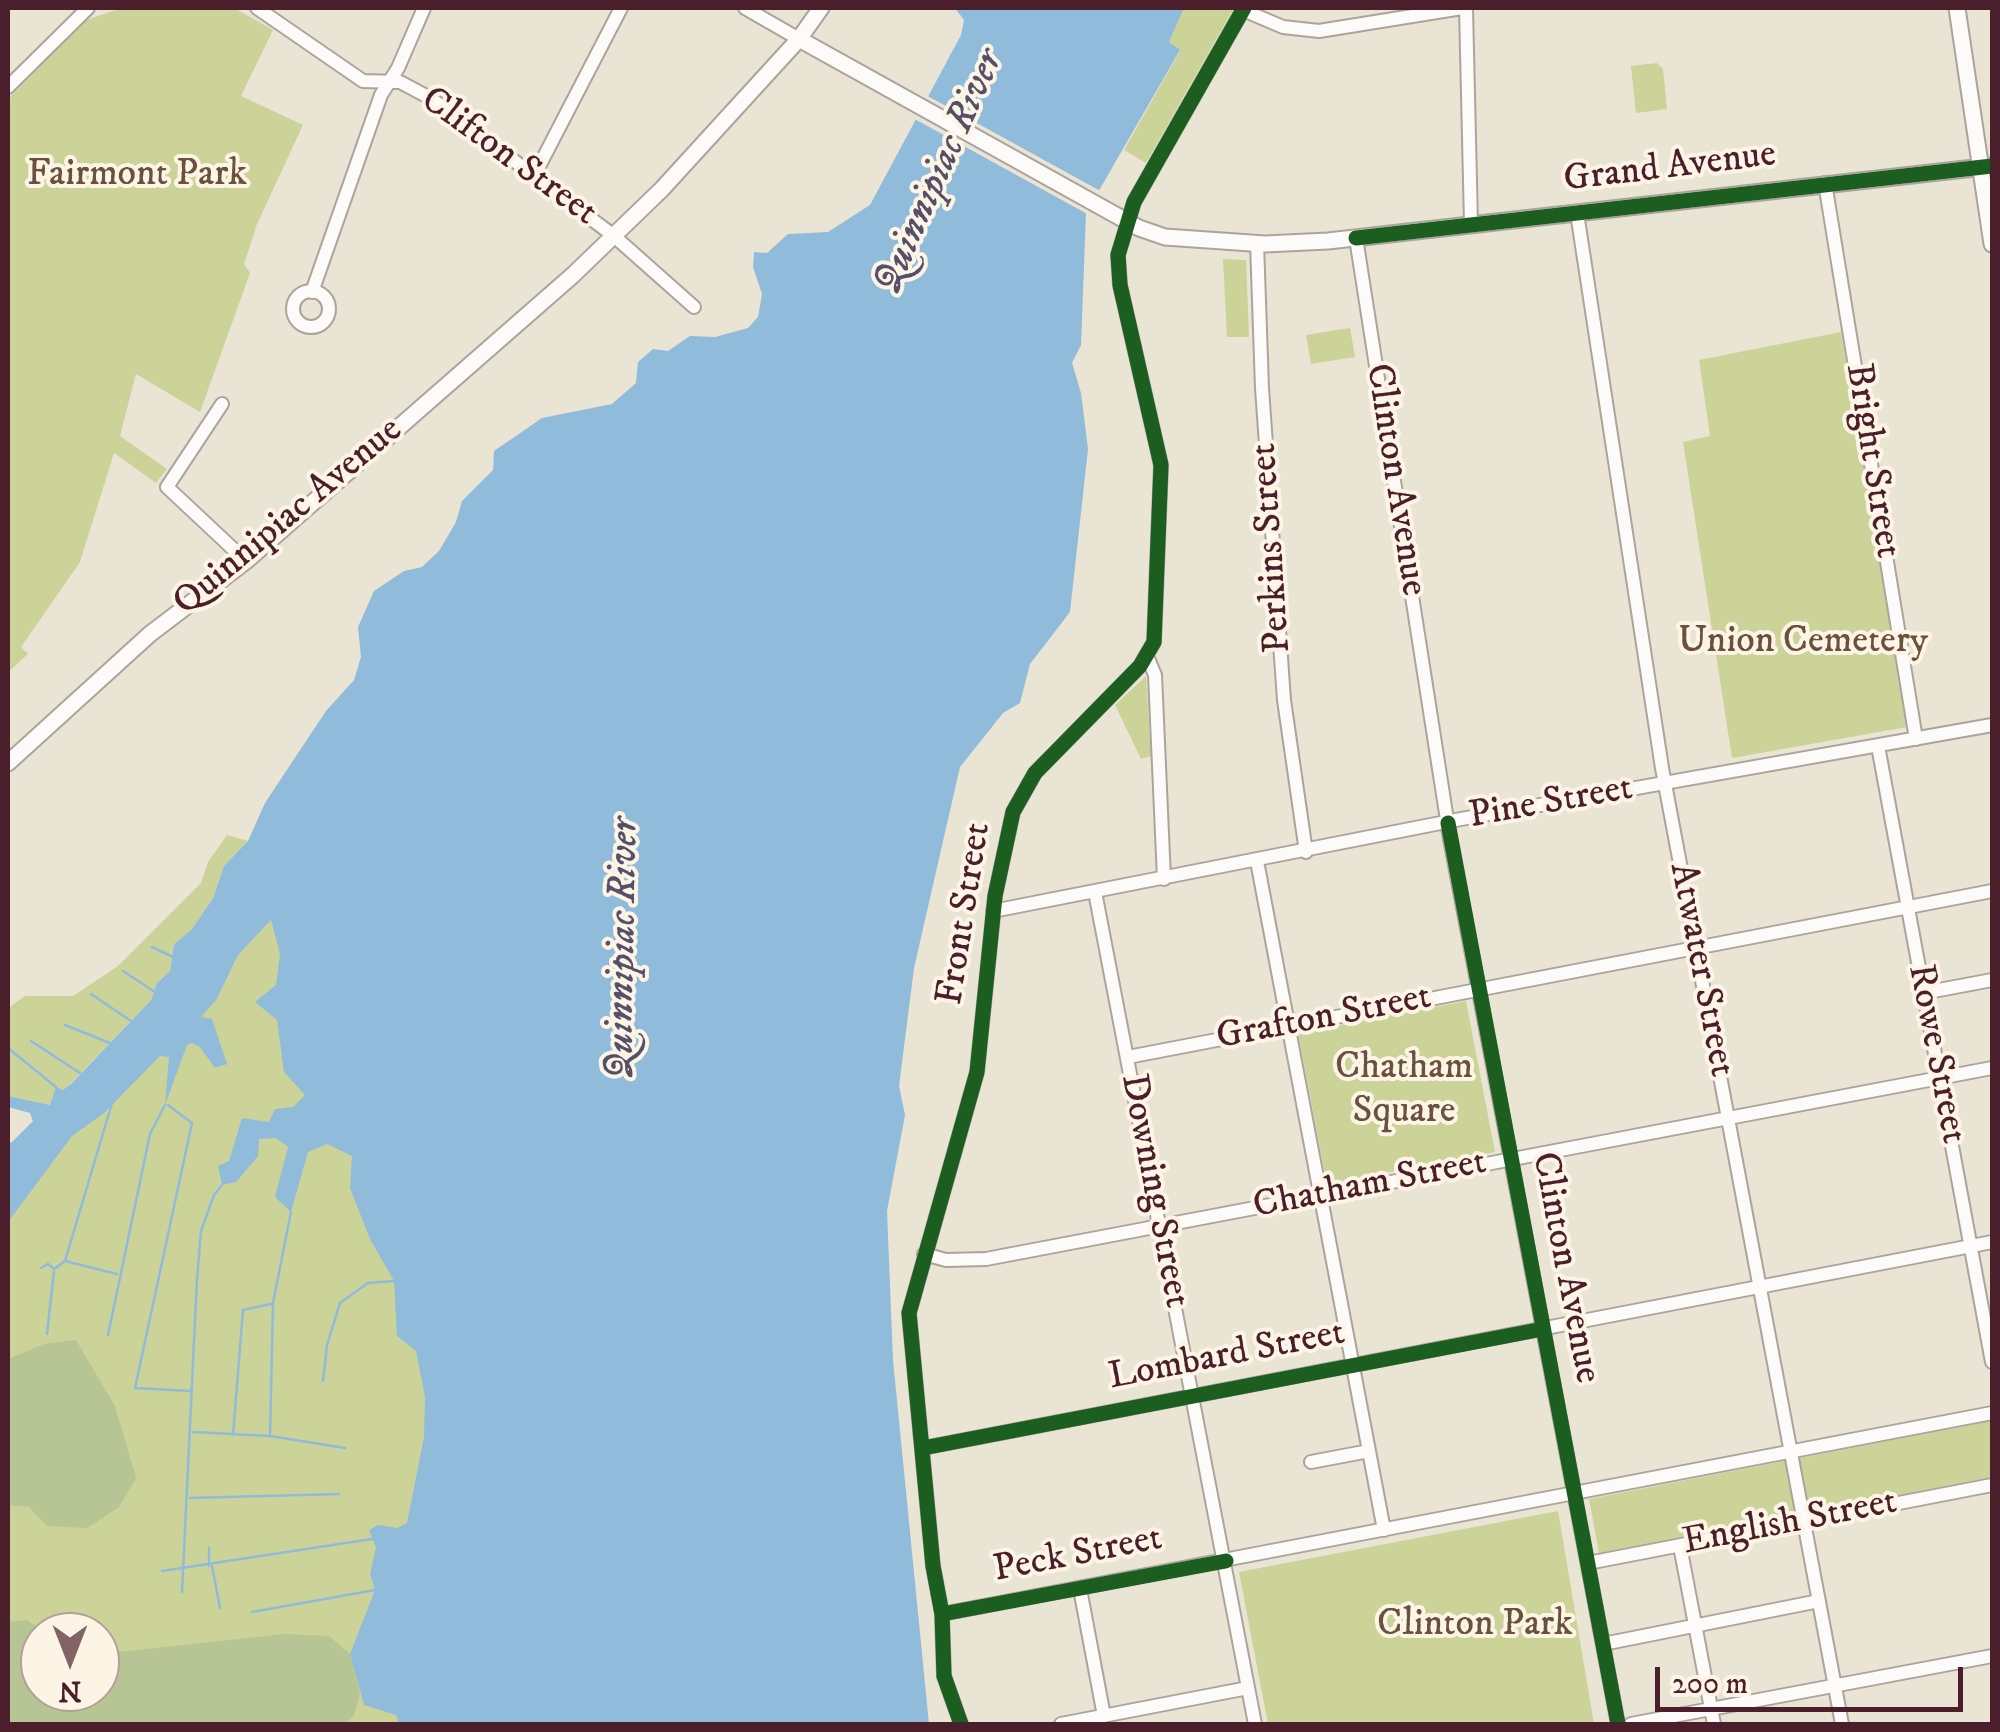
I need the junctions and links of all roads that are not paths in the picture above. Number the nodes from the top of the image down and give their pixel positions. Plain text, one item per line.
1 (88, 8) edge
2 (256, 8) edge
3 (424, 8) edge
4 (621, 8) edge
5 (745, 8) edge
6 (821, 8) edge
7 (1464, 8) edge
8 (1956, 8) edge
9 (1244, 9) edge
10 (799, 39) junction
11 (389, 82) junction
12 (8, 87) edge
13 (1986, 167) edge
14 (534, 176) junction
15 (1826, 184) junction
16 (1577, 212) junction
17 (1128, 222) junction
18 (1471, 224) junction
19 (1356, 238) junction
20 (617, 239) junction
21 (1257, 243) junction
22 (1992, 244) edge
23 (312, 292) dead end
24 (694, 307) dead end
25 (222, 404) dead end
26 (246, 562) junction
27 (1148, 656) junction
28 (1992, 725) edge
29 (1916, 740) junction
30 (1878, 746) junction
31 (8, 763) edge
32 (1665, 783) junction
33 (1448, 823) junction
34 (1306, 852) junction
35 (1257, 861) junction
36 (1164, 879) junction
37 (1992, 891) edge
38 (1095, 892) junction
39 (1908, 907) junction
40 (993, 911) junction
41 (1696, 948) junction
42 (1992, 980) edge
43 (1478, 989) junction
44 (1924, 993) junction
45 (1289, 1026) junction
46 (1128, 1057) junction
47 (1992, 1068) edge
48 (1940, 1078) junction
49 (1728, 1117) junction
50 (1510, 1159) junction
51 (1321, 1195) junction
52 (1159, 1226) junction
53 (1992, 1242) edge
54 (1971, 1246) junction
55 (924, 1254) junction
56 (1760, 1287) junction
57 (1542, 1329) junction
58 (1992, 1362) edge
59 (1354, 1366) junction
60 (1192, 1396) junction
61 (1992, 1413) edge
62 (923, 1448) junction
63 (1369, 1451) junction
64 (1792, 1452) junction
65 (1310, 1462) dead end
66 (1992, 1485) edge
67 (1574, 1494) junction
68 (1804, 1522) junction
69 (1384, 1530) junction
70 (1680, 1546) junction
71 (1226, 1561) junction
72 (1588, 1564) junction
73 (1080, 1589) junction
74 (1819, 1601) junction
75 (942, 1614) junction
76 (1696, 1626) junction
77 (1603, 1644) junction
78 (1992, 1656) edge
79 (1835, 1686) junction
80 (1248, 1688) junction
81 (1711, 1709) junction
82 (1104, 1716) junction
83 (960, 1724) edge
84 (1061, 1724) edge
85 (1256, 1724) edge
86 (1618, 1724) edge
87 (1631, 1724) edge
88 (1714, 1724) edge
89 (1842, 1724) edge

1 - 12 street
2 - 11 street, Clifton Street
3 - 11 street
4 - 14 street
5 - 10 street
6 - 10 main road, Quinnipiac Avenue
7 - 9 street
7 - 18 street
8 - 13 main road
9 - 17 street
10 - 17 main road, Grand Avenue
10 - 20 main road, Quinnipiac Avenue
11 - 14 street, Clifton Street
11 - 23 street
13 - 15 main road, Grand Avenue
13 - 22 main road
14 - 20 street, Clifton Street
15 - 16 main road, Grand Avenue
15 - 29 street, Bright Street
16 - 18 main road, Grand Avenue
16 - 32 street, Atwater Street
17 - 21 main road, Grand Avenue
17 - 27 street
18 - 19 main road, Grand Avenue
19 - 21 main road, Grand Avenue
19 - 33 street, Clinton Avenue
20 - 24 street, Clifton Street
20 - 26 main road, Quinnipiac Avenue
21 - 34 street, Perkins Street
25 - 26 street
26 - 31 main road, Quinnipiac Avenue
27 - 36 street
27 - 40 street, Front Street
28 - 29 street, Pine Street
29 - 30 street, Pine Street
30 - 32 street, Pine Street
30 - 39 street, Rowe Street
32 - 33 street, Pine Street
32 - 41 street, Atwater Street
33 - 34 street, Pine Street
33 - 43 street, Clinton Avenue
34 - 35 street, Pine Street
35 - 36 street, Pine Street
35 - 45 street
36 - 38 street, Pine Street
37 - 39 street, Grafton Street
38 - 40 street, Pine Street
38 - 46 street, Downing Street
39 - 41 street, Grafton Street
39 - 44 street, Rowe Street
40 - 55 street, Front Street
41 - 43 street, Grafton Street
41 - 49 street, Atwater Street
42 - 44 street
43 - 45 street, Grafton Street
43 - 50 street, Clinton Avenue
44 - 48 street, Rowe Street
45 - 46 street, Grafton Street
45 - 51 street
46 - 52 street, Downing Street
47 - 48 street, Chatham Street
48 - 49 street, Chatham Street
48 - 54 street, Rowe Street
49 - 50 street, Chatham Street
49 - 56 street, Atwater Street
50 - 51 street, Chatham Street
50 - 57 street, Clinton Avenue
51 - 52 street, Chatham Street
51 - 59 street
52 - 55 street, Chatham Street
52 - 60 street, Downing Street
53 - 54 street, Lombard Street
54 - 56 street, Lombard Street
54 - 58 street, Rowe Street
55 - 62 street, Front Street
56 - 57 street, Lombard Street
56 - 64 street, Atwater Street
57 - 59 street, Lombard Street
57 - 67 street, Clinton Avenue
59 - 60 street, Lombard Street
59 - 63 street
60 - 62 street, Lombard Street
60 - 71 street, Downing Street
61 - 64 street, Peck Street
62 - 75 street, Front Street
63 - 65 street
63 - 69 street
64 - 67 street, Peck Street
64 - 68 street, Atwater Street
66 - 68 street, English Street
67 - 69 street, Peck Street
67 - 72 street, Clinton Avenue
68 - 70 street, English Street
68 - 74 street, Atwater Street
69 - 71 street, Peck Street
70 - 72 street, English Street
70 - 76 street
71 - 73 street, Peck Street
71 - 80 street, Downing Street
72 - 77 street, Clinton Avenue
73 - 75 street, Peck Street
73 - 82 street
74 - 76 street
74 - 79 street, Atwater Street
75 - 83 street, Front Street
76 - 77 street
76 - 81 street
77 - 86 street, Clinton Avenue
78 - 79 street
79 - 81 street
79 - 89 street, Atwater Street
80 - 82 street
80 - 85 street, Downing Street
81 - 87 street
81 - 88 street
82 - 84 street

